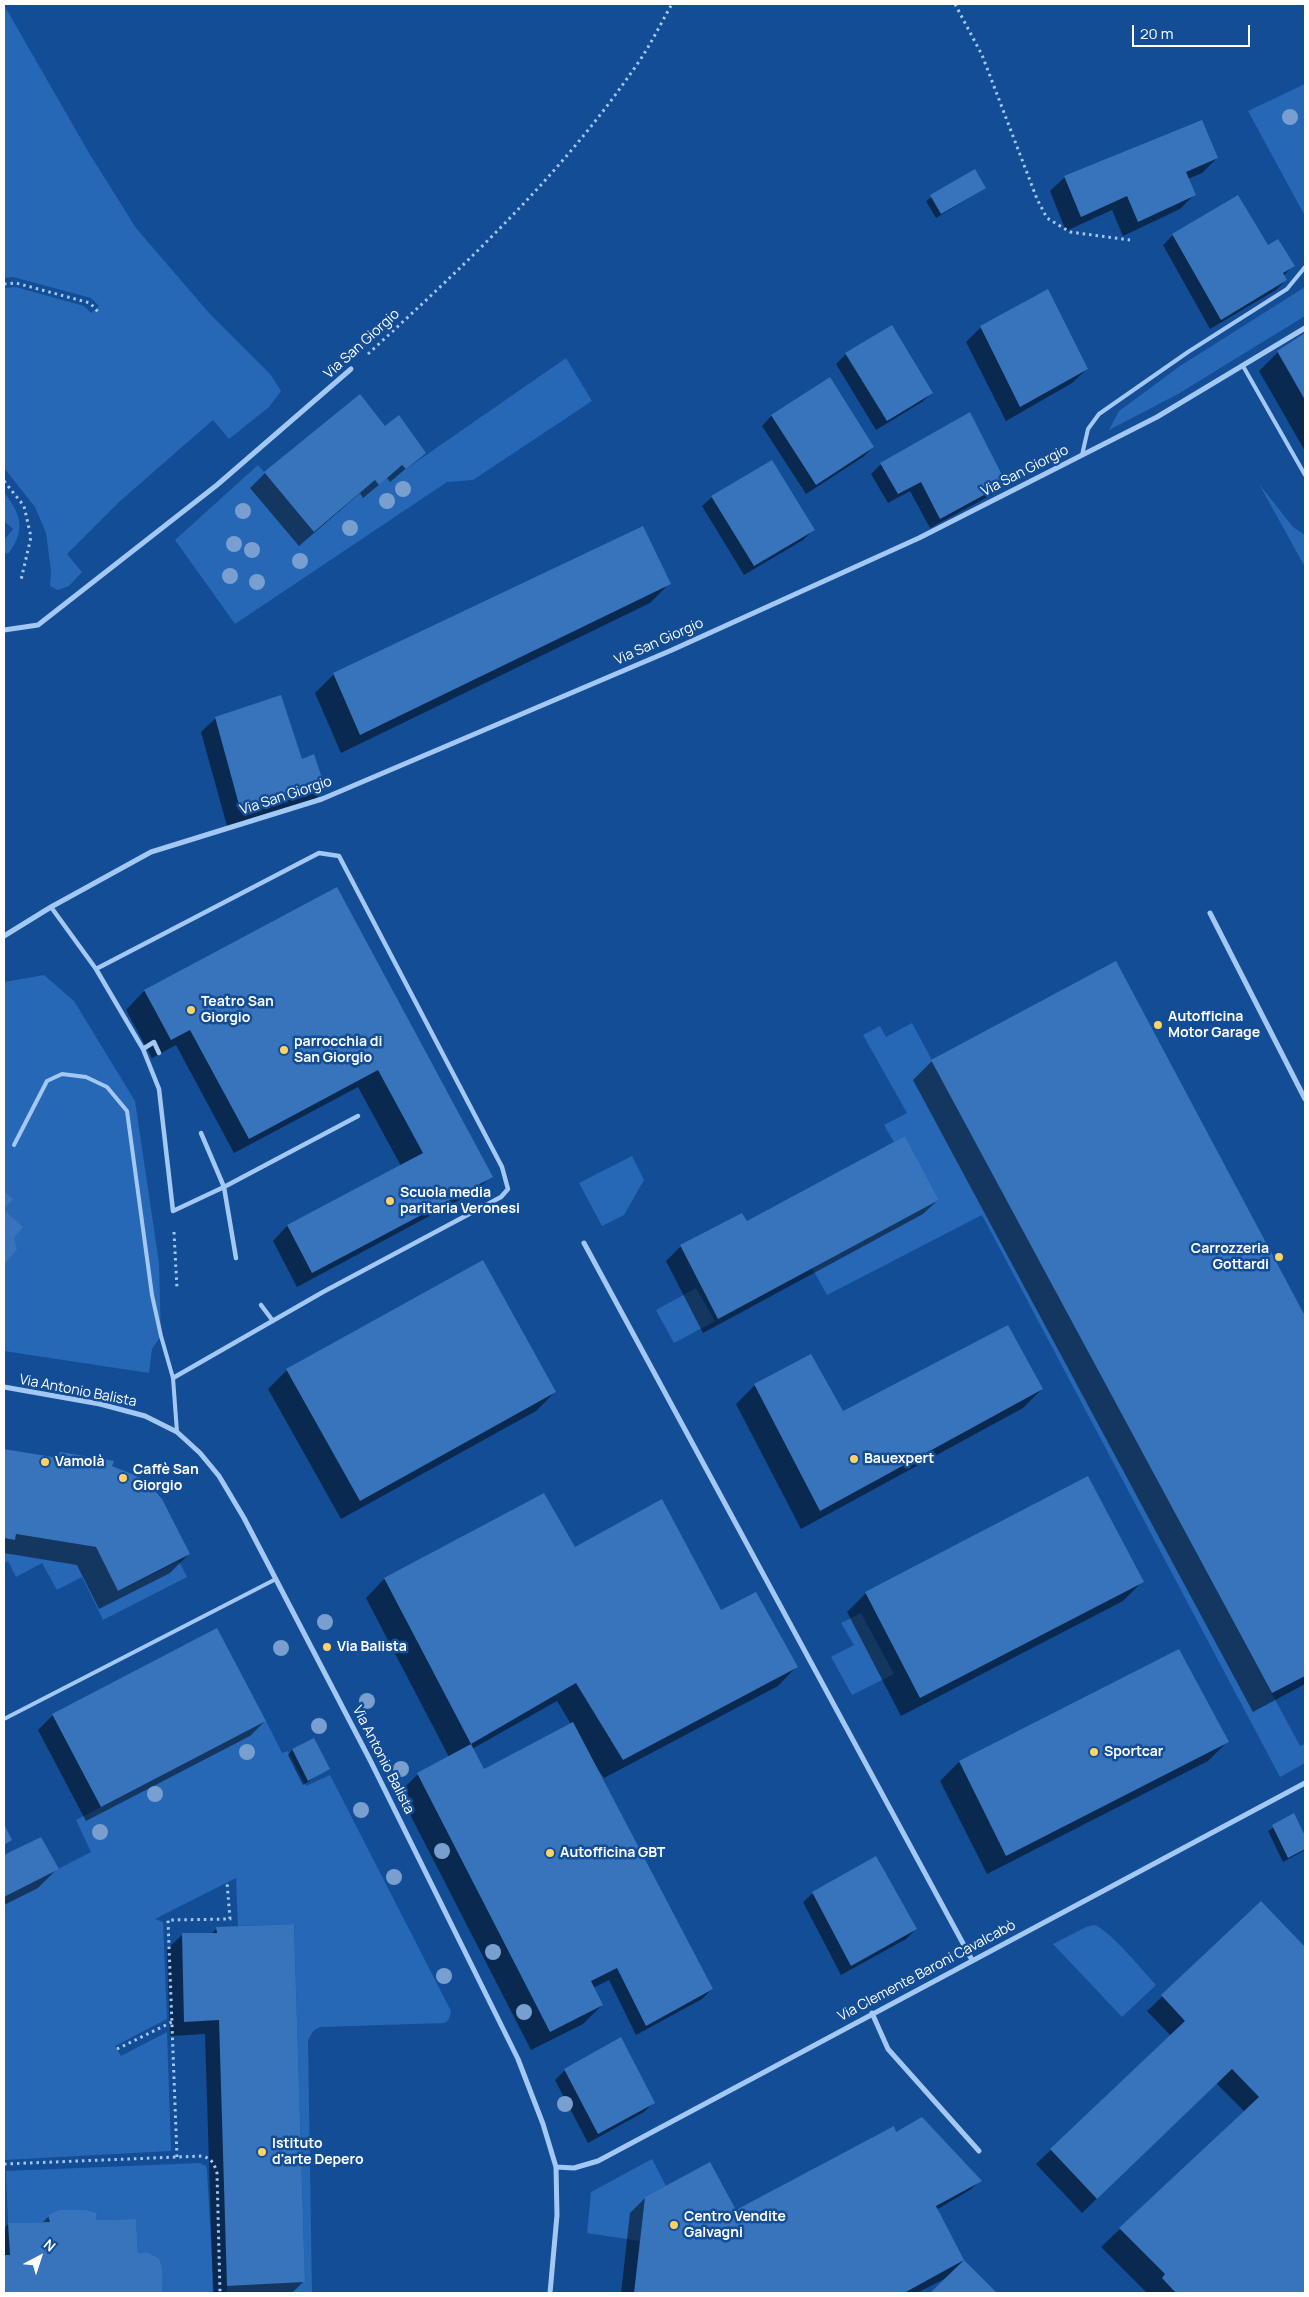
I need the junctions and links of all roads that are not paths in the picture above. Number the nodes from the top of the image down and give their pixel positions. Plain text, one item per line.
1 (1305, 267) edge
2 (1305, 328) edge
3 (1243, 366) junction
4 (351, 369) road end
5 (1082, 455) junction
6 (1305, 475) edge
7 (4, 630) edge
8 (51, 907) junction
9 (1210, 913) dead end
10 (4, 936) edge
11 (96, 969) junction
12 (143, 1049) junction
13 (159, 1052) dead end
14 (1305, 1099) edge
15 (358, 1116) dead end
16 (201, 1133) dead end
17 (14, 1145) dead end
18 (224, 1186) junction
19 (584, 1243) dead end
20 (236, 1258) dead end
21 (262, 1305) dead end
22 (273, 1321) junction
23 (173, 1378) junction
24 (4, 1387) edge
25 (177, 1432) junction
26 (276, 1579) junction
27 (4, 1719) edge
28 (1305, 1783) edge
29 (972, 1960) junction
30 (872, 2013) junction
31 (979, 2151) dead end
32 (556, 2167) junction
33 (550, 2293) edge

1 - 5 lane
2 - 3 street, Via San Giorgio
3 - 5 street, Via San Giorgio
3 - 6 lane
4 - 7 street, Via San Giorgio
5 - 8 street, Via San Giorgio
8 - 10 street, Via San Giorgio
8 - 11 street
9 - 14 street
11 - 12 street
11 - 22 street
12 - 13 street
12 - 18 street
15 - 18 street
16 - 18 street
17 - 23 lane
18 - 20 street
19 - 29 street
21 - 22 street
22 - 23 street
23 - 25 lane
24 - 25 street, Via Antonio Balista
25 - 26 street, Via Antonio Balista
26 - 27 lane
26 - 32 street, Via Antonio Balista
28 - 29 street, Via Clemente Baroni Cavalcabò
29 - 30 street, Via Clemente Baroni Cavalcabò
30 - 31 street
30 - 32 street, Via Clemente Baroni Cavalcabò
32 - 33 street, Via Antonio Balista

